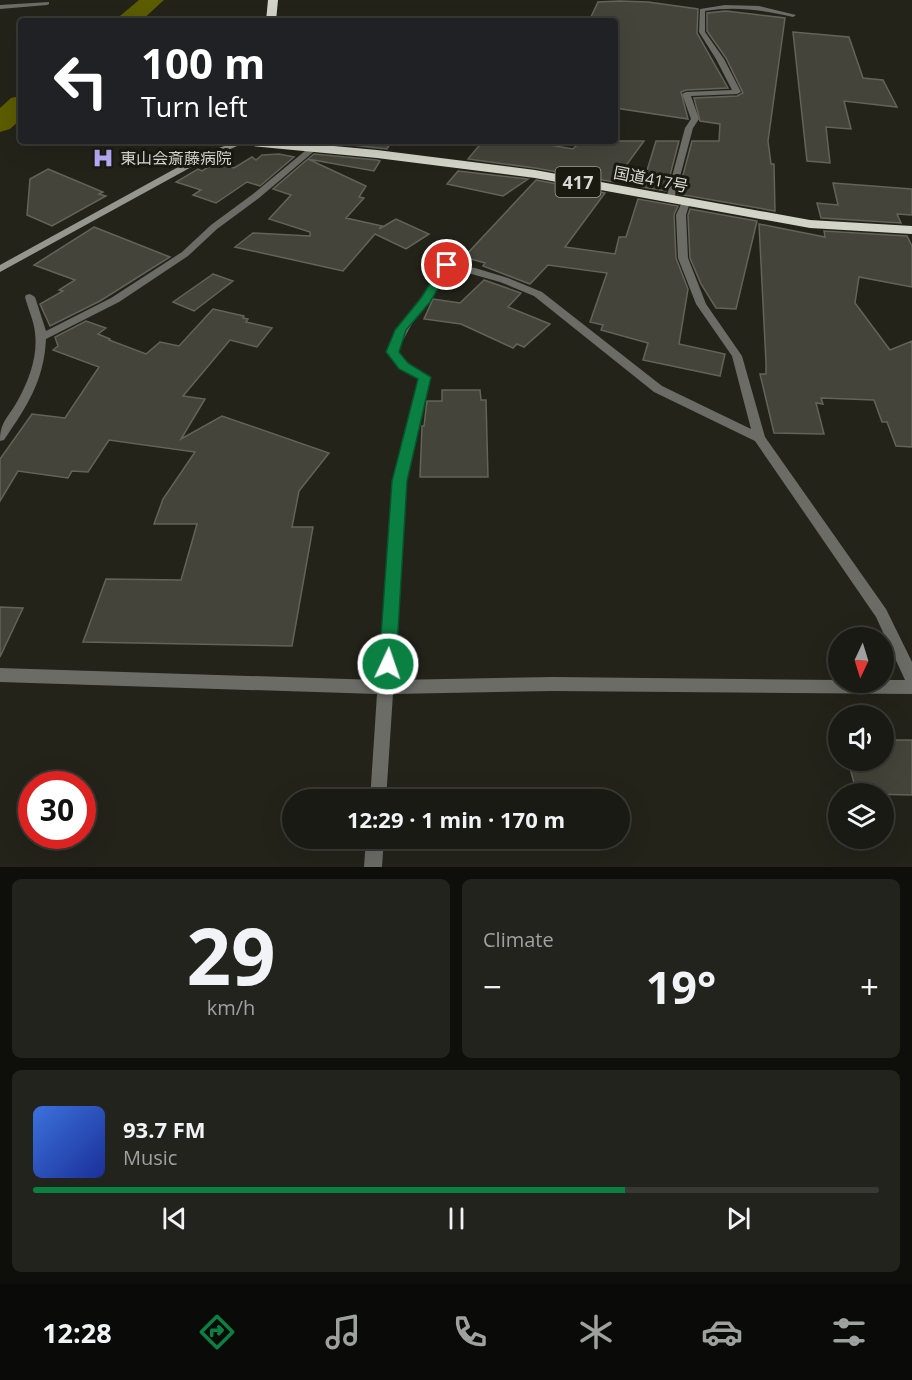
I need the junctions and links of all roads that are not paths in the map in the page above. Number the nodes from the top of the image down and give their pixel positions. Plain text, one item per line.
1 (273, 0) edge
2 (706, 0) edge
3 (47, 3) dead end
4 (0, 7) edge
5 (710, 9) junction
6 (793, 15) dead end
7 (271, 18) edge
8 (238, 144) edge
9 (267, 144) edge
10 (314, 148) junction
11 (670, 199) junction
12 (686, 202) junction
13 (912, 231) edge
14 (4, 266) edge
15 (30, 297) dead end
16 (41, 337) junction
17 (0, 437) edge
18 (759, 438) junction
19 (0, 675) edge
20 (912, 678) edge
21 (386, 687) junction
22 (912, 687) edge
23 (379, 789) edge
24 (374, 849) edge
25 (373, 867) edge

1 - 7 highway
2 - 5 street
3 - 4 street
5 - 6 street
5 - 11 street
8 - 14 street
9 - 10 highway, 国道417号 / 417
10 - 11 highway, 国道417号 / 417
10 - 16 street
11 - 12 highway, 国道417号 / 417
12 - 13 highway, 国道417号 / 417
12 - 18 street
15 - 16 street
16 - 17 street
18 - 20 street
18 - 21 street
19 - 21 street
21 - 22 street
21 - 23 street
24 - 25 street

